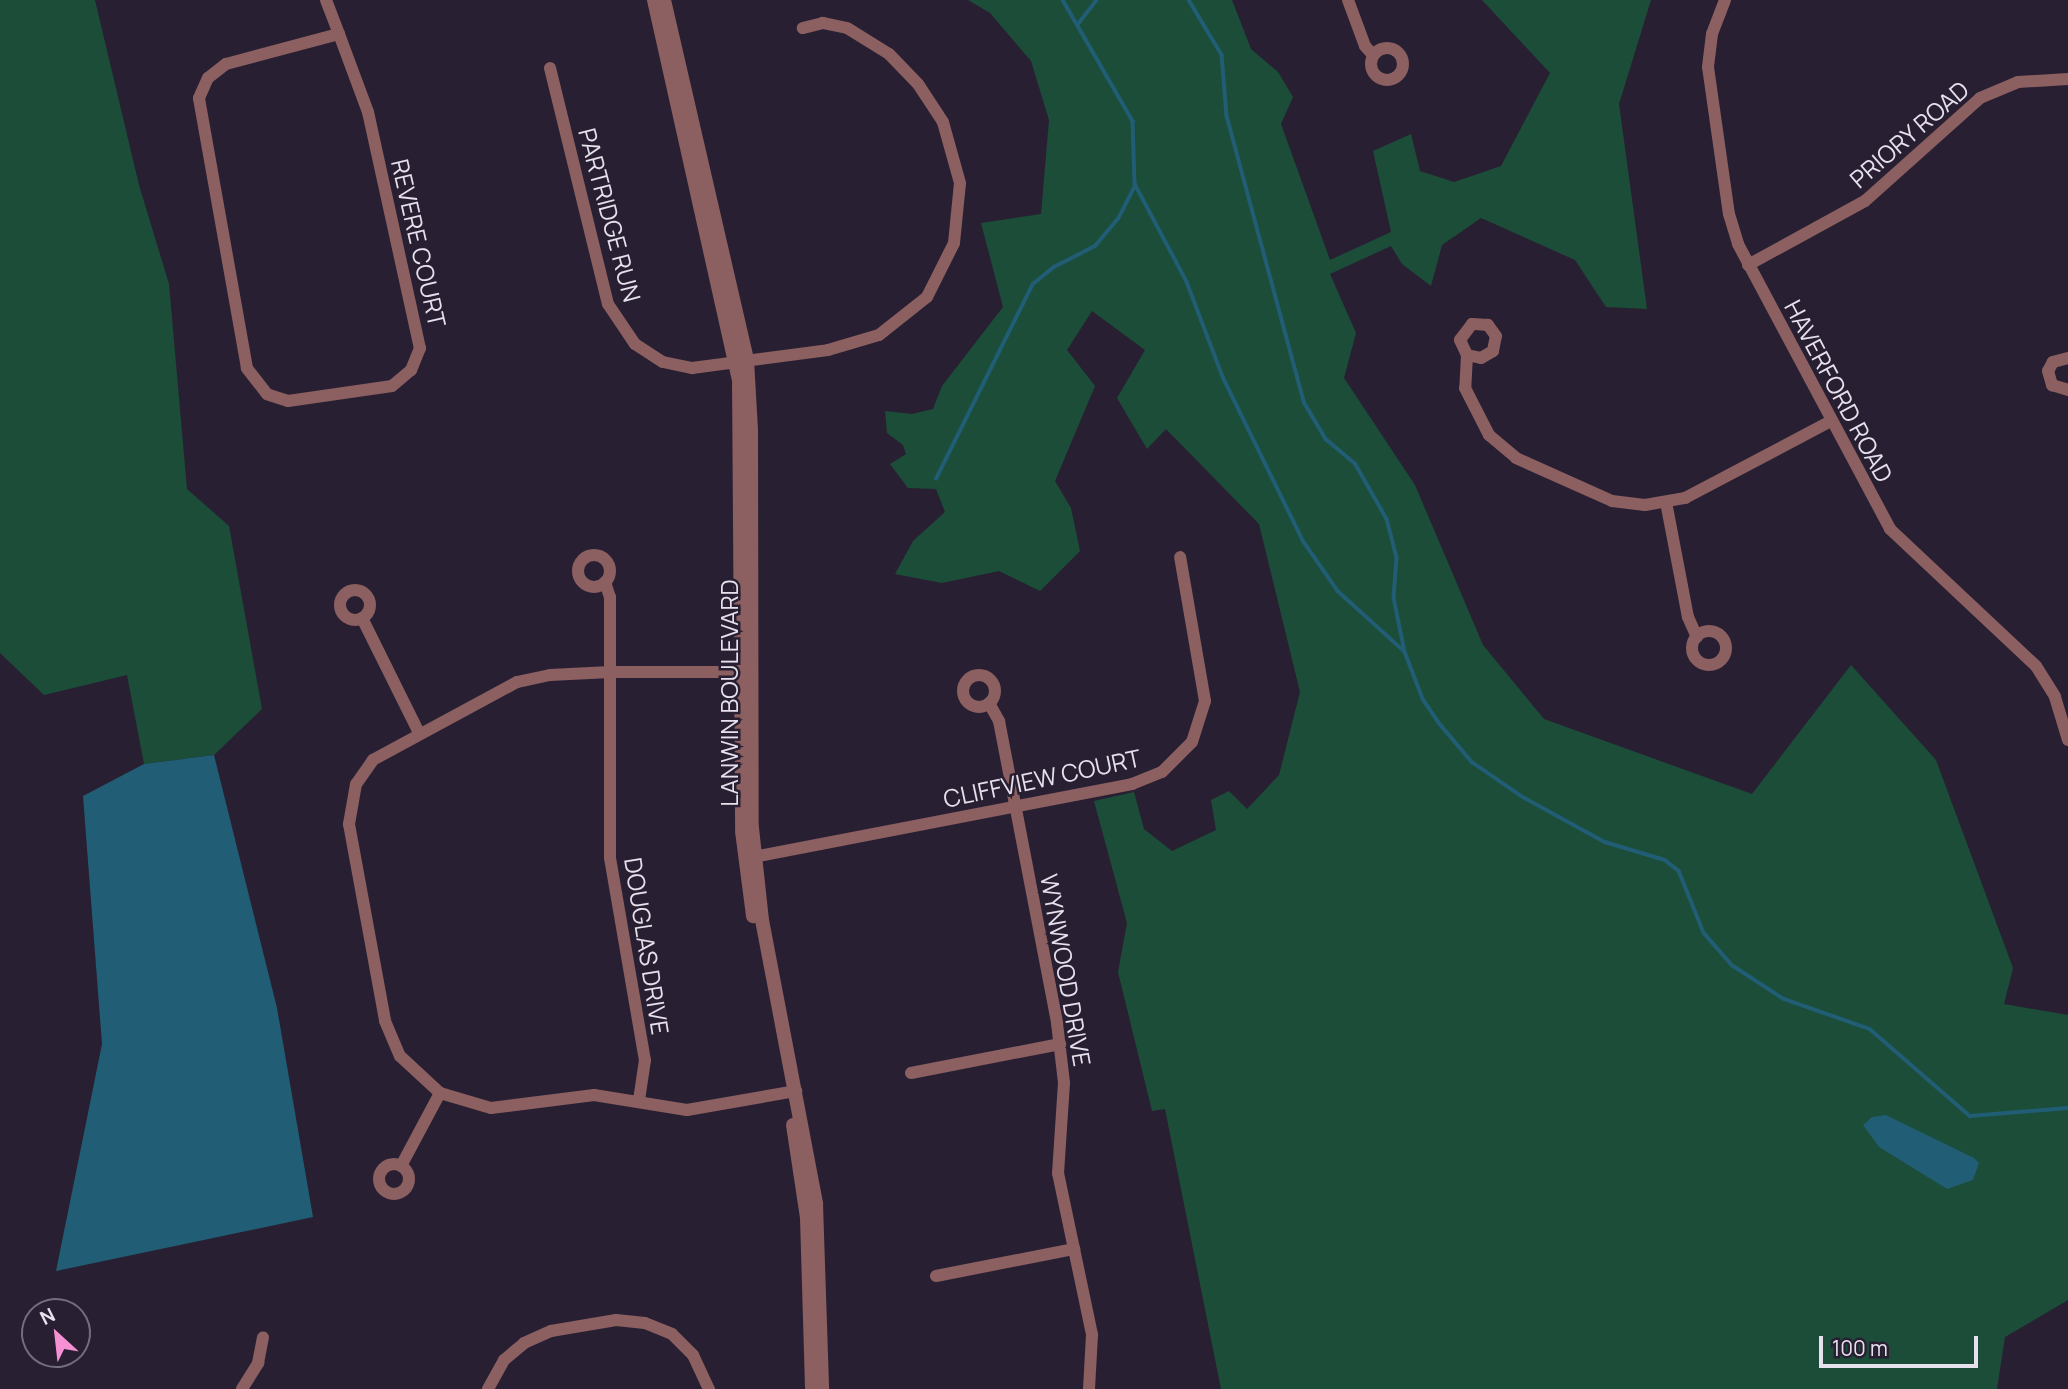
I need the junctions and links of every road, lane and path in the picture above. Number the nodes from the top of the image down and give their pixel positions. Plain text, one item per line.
1 (326, 0) edge
2 (653, 0) edge
3 (664, 0) edge
4 (1348, 0) edge
5 (1725, 0) edge
6 (803, 28) dead end
7 (339, 34) junction
8 (1373, 55) dead end
9 (550, 68) dead end
10 (2068, 79) edge
11 (1748, 265) junction
12 (1467, 355) dead end
13 (2068, 358) edge
14 (741, 361) junction
15 (2068, 390) edge
16 (1831, 421) junction
17 (1666, 502) junction
18 (1180, 557) dead end
19 (605, 582) dead end
20 (362, 618) dead end
21 (1697, 637) dead end
22 (610, 672) junction
23 (746, 672) junction
24 (989, 703) dead end
25 (419, 733) junction
26 (2068, 740) edge
27 (1015, 807) junction
28 (750, 857) junction
29 (1059, 1044) junction
30 (911, 1073) dead end
31 (792, 1092) junction
32 (440, 1093) junction
33 (639, 1100) junction
34 (401, 1166) dead end
35 (1074, 1249) junction
36 (936, 1276) dead end
37 (263, 1337) dead end
38 (242, 1389) edge
39 (488, 1389) edge
40 (709, 1389) edge
41 (812, 1389) edge
42 (822, 1389) edge
43 (1089, 1389) edge

1 - 7 street, REVERE COURT
2 - 14 street, LANWIN BOULEVARD
3 - 14 street, LANWIN BOULEVARD
4 - 8 street
5 - 11 street, HAVERFORD ROAD
6 - 14 street, PARTRIDGE RUN
7 - 7 street, REVERE COURT
9 - 14 street, PARTRIDGE RUN
10 - 11 street, PRIORY ROAD
11 - 16 street, HAVERFORD ROAD
12 - 17 street
13 - 15 street
14 - 23 street, LANWIN BOULEVARD
16 - 17 street
16 - 26 street, HAVERFORD ROAD
17 - 21 street
18 - 27 street, CLIFFVIEW COURT
19 - 22 street, DOUGLAS DRIVE
20 - 25 street
22 - 23 street
22 - 25 street
22 - 33 street, DOUGLAS DRIVE
23 - 28 street, LANWIN BOULEVARD
24 - 27 street, WYNWOOD DRIVE
25 - 32 street
27 - 28 street, CLIFFVIEW COURT
27 - 29 street, WYNWOOD DRIVE
28 - 31 street, LANWIN BOULEVARD
29 - 30 street
29 - 35 street, WYNWOOD DRIVE
31 - 33 street
31 - 41 street, LANWIN BOULEVARD
31 - 42 street, LANWIN BOULEVARD
32 - 33 street
32 - 34 street
35 - 36 street
35 - 43 street, WYNWOOD DRIVE
37 - 38 street
39 - 40 street

